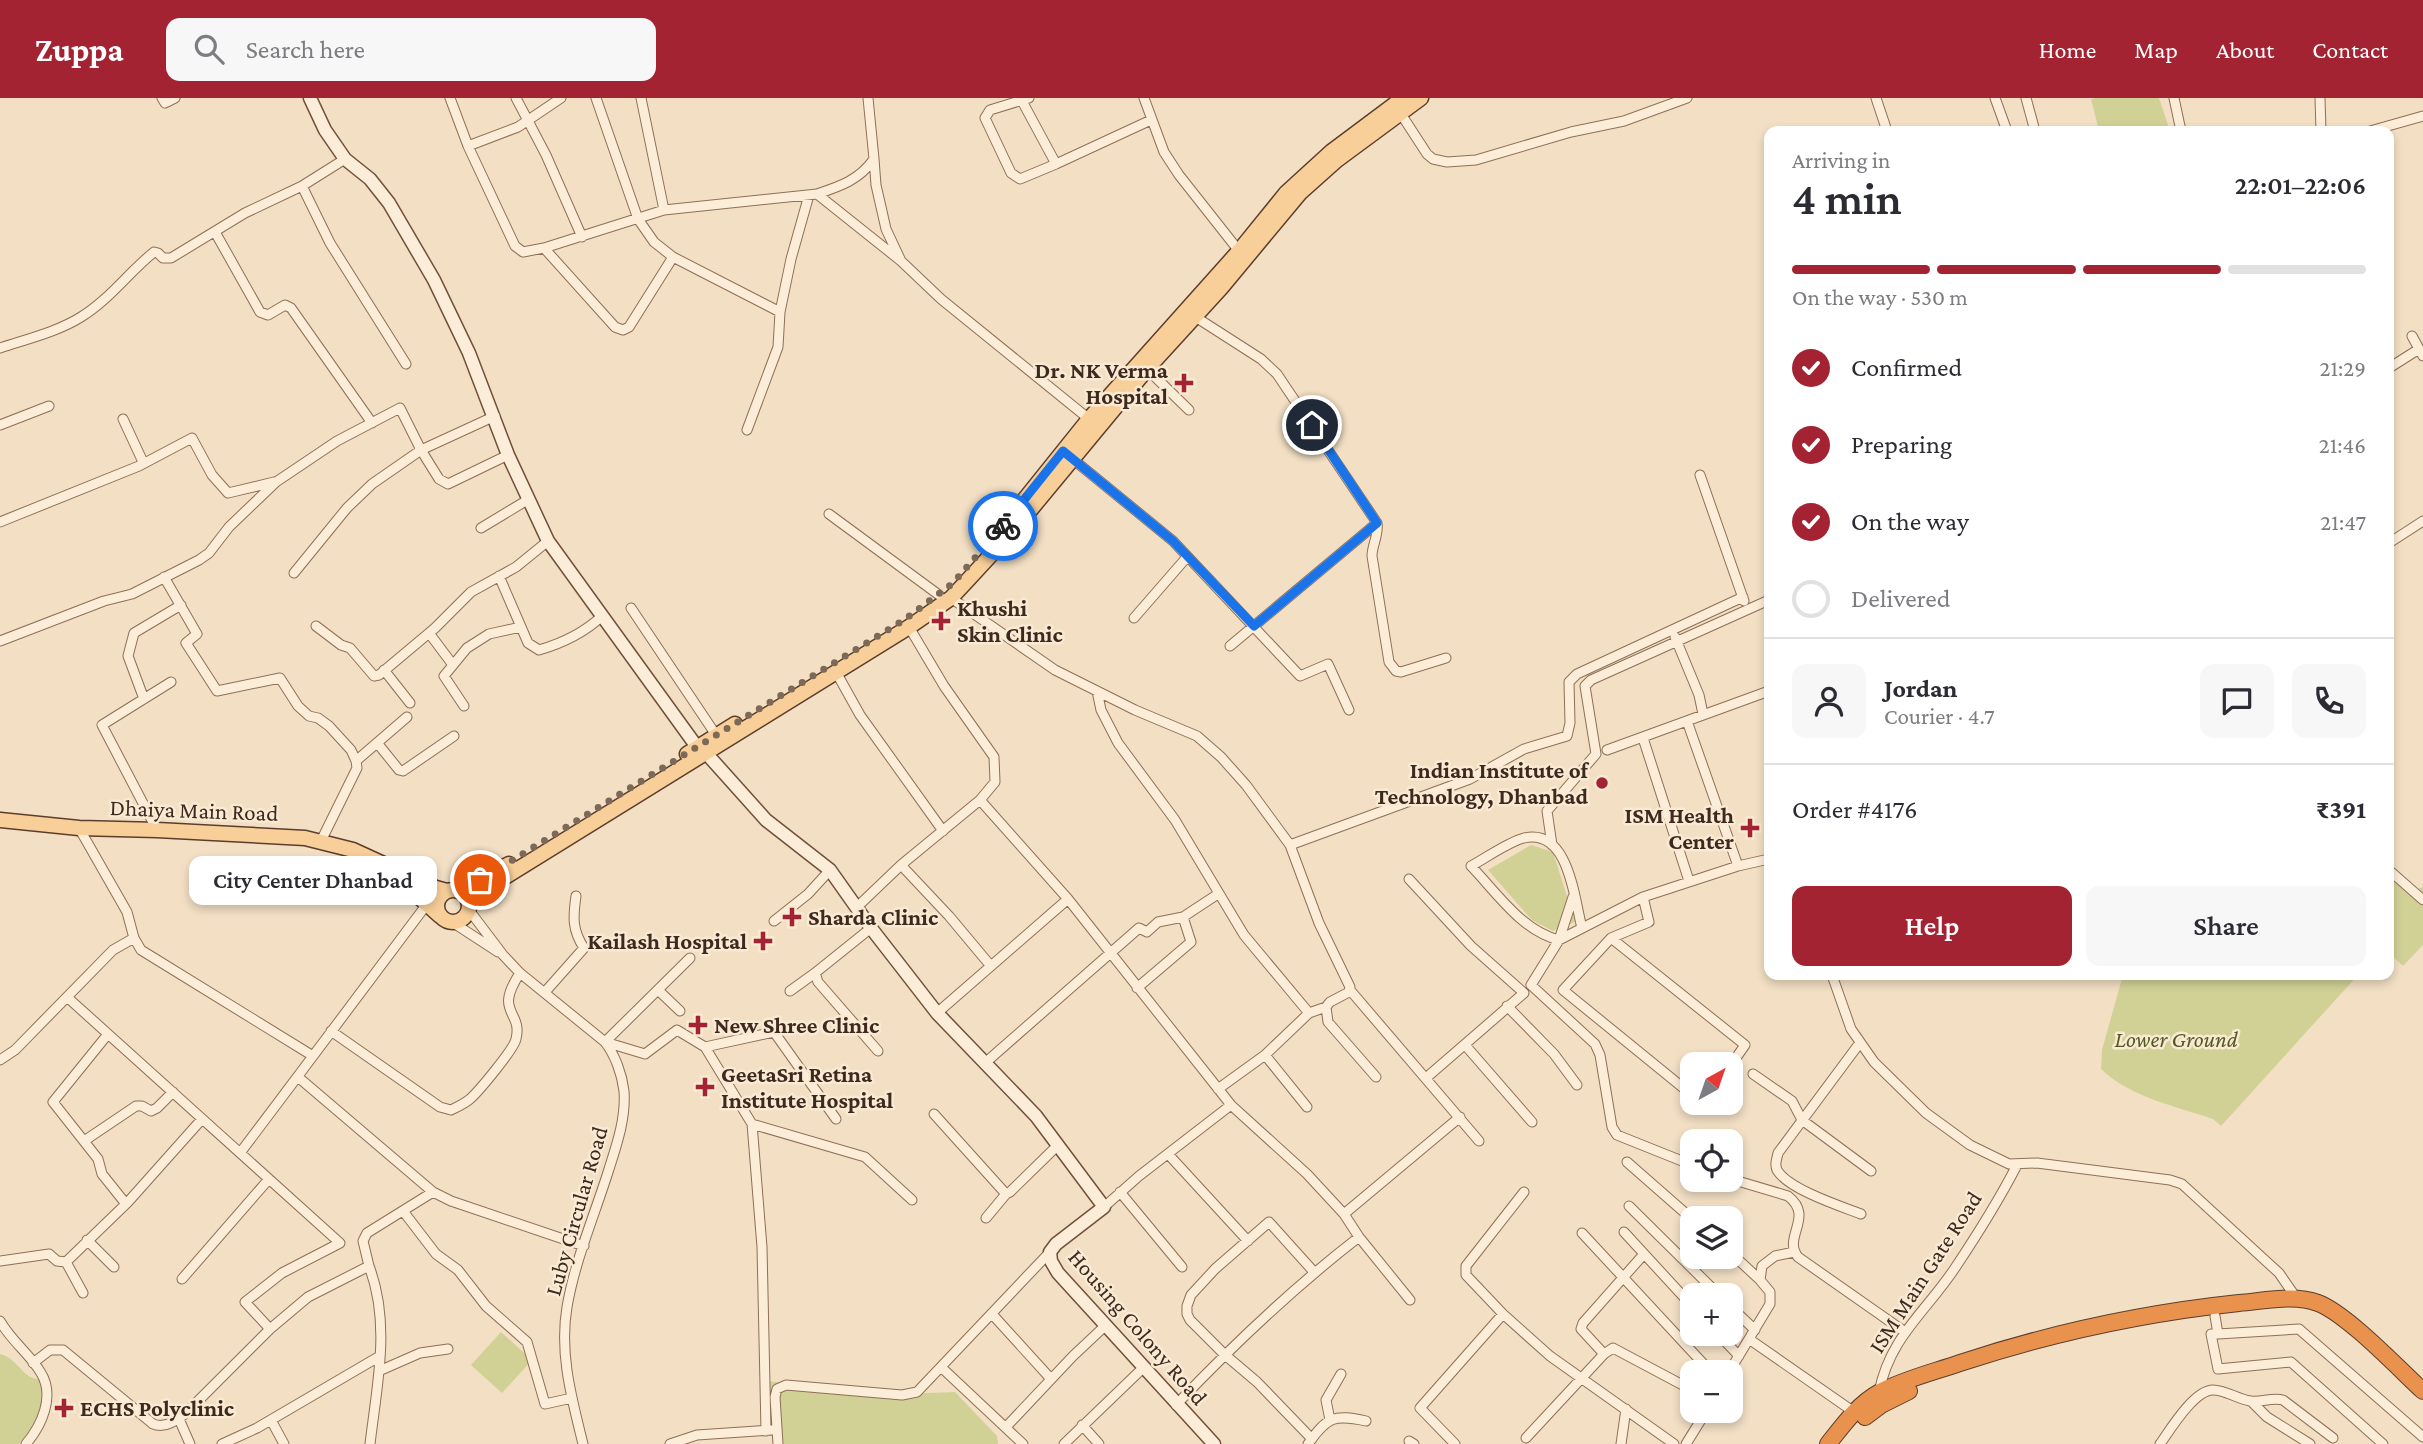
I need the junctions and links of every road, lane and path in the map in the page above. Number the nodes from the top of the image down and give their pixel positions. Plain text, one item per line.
1 (162, 98) edge
2 (175, 98) edge
3 (310, 98) edge
4 (450, 98) edge
5 (516, 98) edge
6 (561, 98) edge
7 (596, 98) edge
8 (641, 98) edge
9 (868, 98) edge
10 (1144, 98) edge
11 (1421, 98) edge
12 (1687, 98) edge
13 (1876, 98) edge
14 (1995, 98) edge
15 (2026, 98) edge
16 (2174, 98) edge
17 (2320, 98) edge
18 (1026, 99) edge
19 (1396, 104) edge
20 (2423, 116) edge
21 (1152, 120) junction
22 (528, 121) junction
23 (1885, 126) edge
24 (2005, 126) edge
25 (2034, 126) edge
26 (2180, 126) edge
27 (2321, 126) edge
28 (2388, 126) edge
29 (468, 146) junction
30 (345, 159) junction
31 (874, 159) junction
32 (1056, 164) junction
33 (302, 186) junction
34 (813, 195) junction
35 (664, 210) junction
36 (638, 219) junction
37 (215, 232) junction
38 (582, 237) junction
39 (544, 248) junction
40 (1239, 251) junction
41 (673, 257) junction
42 (901, 261) junction
43 (780, 312) junction
44 (1194, 316) junction
45 (2412, 336) dead end
46 (0, 348) edge
47 (2421, 352) edge
48 (406, 364) dead end
49 (2394, 366) edge
50 (1147, 369) junction
51 (49, 407) dead end
52 (1189, 410) dead end
53 (495, 416) junction
54 (123, 419) dead end
55 (1089, 419) junction
56 (372, 423) junction
57 (0, 425) edge
58 (747, 430) dead end
59 (421, 450) junction
60 (1069, 453) junction
61 (508, 455) junction
62 (143, 462) junction
63 (1700, 475) dead end
64 (276, 482) junction
65 (529, 499) junction
66 (829, 514) dead end
67 (2423, 521) edge
68 (0, 522) edge
69 (1377, 523) junction
70 (481, 528) dead end
71 (2394, 540) edge
72 (548, 541) junction
73 (1187, 557) junction
74 (294, 573) dead end
75 (499, 576) junction
76 (164, 577) junction
77 (945, 597) junction
78 (1742, 597) junction
79 (1764, 602) edge
80 (181, 605) junction
81 (631, 608) dead end
82 (1746, 609) junction
83 (602, 616) junction
84 (1134, 618) dead end
85 (316, 626) dead end
86 (1254, 626) junction
87 (521, 627) junction
88 (909, 627) junction
89 (1672, 630) junction
90 (429, 633) junction
91 (0, 641) edge
92 (1676, 641) junction
93 (1230, 646) dead end
94 (1446, 658) dead end
95 (453, 665) junction
96 (384, 670) junction
97 (836, 672) junction
98 (171, 682) dead end
99 (1097, 691) junction
100 (1764, 693) edge
101 (144, 699) junction
102 (410, 703) dead end
103 (464, 706) dead end
104 (1349, 710) dead end
105 (1703, 714) junction
106 (407, 717) dead end
107 (1687, 721) junction
108 (454, 736) dead end
109 (716, 736) junction
110 (1643, 738) junction
111 (378, 744) junction
112 (702, 750) junction
113 (1607, 750) dead end
114 (356, 761) junction
115 (980, 800) junction
116 (0, 820) edge
117 (79, 828) junction
118 (157, 830) junction
119 (943, 831) junction
120 (321, 841) junction
121 (1290, 845) junction
122 (1552, 845) junction
123 (1764, 860) edge
124 (382, 864) junction
125 (901, 866) junction
126 (1738, 866) junction
127 (830, 870) junction
128 (2394, 874) edge
129 (1409, 879) dead end
130 (1689, 881) junction
131 (447, 890) junction
132 (1218, 894) junction
133 (1574, 895) junction
134 (576, 896) dead end
135 (1643, 897) junction
136 (1068, 899) junction
137 (2423, 900) edge
138 (427, 904) junction
139 (470, 907) junction
140 (856, 908) junction
141 (1183, 917) junction
142 (448, 921) junction
143 (774, 921) dead end
144 (871, 928) junction
145 (1582, 928) junction
146 (1611, 937) junction
147 (134, 938) junction
148 (1559, 940) junction
149 (1110, 953) junction
150 (503, 955) junction
151 (690, 958) dead end
152 (990, 965) junction
153 (520, 973) junction
154 (815, 973) junction
155 (1834, 980) edge
156 (1137, 988) junction
157 (658, 990) junction
158 (1350, 990) junction
159 (789, 991) dead end
160 (545, 992) junction
161 (67, 997) junction
162 (1507, 1006) junction
163 (1326, 1007) junction
164 (680, 1011) dead end
165 (937, 1013) junction
166 (1309, 1013) junction
167 (331, 1031) junction
168 (108, 1034) junction
169 (605, 1042) junction
170 (1859, 1044) junction
171 (1465, 1045) junction
172 (705, 1047) junction
173 (878, 1051) dead end
174 (1740, 1052) edge
175 (1265, 1055) junction
176 (313, 1056) junction
177 (0, 1060) edge
178 (985, 1063) junction
179 (1753, 1074) dead end
180 (1376, 1076) dead end
181 (298, 1077) junction
182 (1426, 1078) junction
183 (1577, 1086) dead end
184 (1680, 1086) edge
185 (1218, 1089) junction
186 (173, 1092) junction
187 (1231, 1105) junction
188 (1307, 1107) dead end
189 (934, 1114) dead end
190 (1460, 1117) junction
191 (202, 1119) junction
192 (836, 1119) dead end
193 (1802, 1120) junction
194 (1532, 1122) dead end
195 (752, 1124) junction
196 (84, 1141) junction
197 (1479, 1141) dead end
198 (1058, 1146) junction
199 (240, 1153) junction
200 (1168, 1154) junction
201 (1680, 1161) edge
202 (1627, 1163) dead end
203 (2017, 1165) junction
204 (1871, 1171) dead end
205 (269, 1179) junction
206 (1743, 1183) edge
207 (433, 1192) junction
208 (1121, 1192) junction
209 (1524, 1192) dead end
210 (1006, 1194) junction
211 (912, 1200) dead end
212 (126, 1204) junction
213 (1629, 1206) dead end
214 (1104, 1207) junction
215 (1680, 1209) edge
216 (403, 1211) junction
217 (1344, 1214) junction
218 (1861, 1214) dead end
219 (986, 1218) dead end
220 (1582, 1233) dead end
221 (1624, 1233) dead end
222 (1359, 1237) junction
223 (87, 1240) junction
224 (1248, 1241) junction
225 (584, 1246) junction
226 (1050, 1252) junction
227 (1794, 1252) junction
228 (1644, 1254) junction
229 (0, 1261) edge
230 (66, 1262) junction
231 (1743, 1264) edge
232 (369, 1266) junction
233 (114, 1267) dead end
234 (1182, 1267) dead end
235 (1314, 1272) junction
236 (1623, 1277) junction
237 (182, 1279) dead end
238 (1760, 1280) junction
239 (1707, 1283) edge
240 (83, 1293) dead end
241 (1680, 1293) edge
242 (2297, 1299) junction
243 (1410, 1300) dead end
244 (992, 1314) junction
245 (1503, 1314) junction
246 (2215, 1316) junction
247 (1743, 1318) edge
248 (0, 1321) edge
249 (1106, 1325) junction
250 (270, 1329) junction
251 (1755, 1330) junction
252 (1905, 1332) junction
253 (2218, 1334) junction
254 (1749, 1339) junction
255 (1729, 1346) edge
256 (448, 1349) dead end
257 (1224, 1354) junction
258 (1604, 1354) junction
259 (380, 1356) junction
260 (1739, 1356) junction
261 (1700, 1360) edge
262 (1737, 1360) edge
263 (33, 1363) junction
264 (942, 1367) junction
265 (1144, 1367) junction
266 (379, 1371) junction
267 (1341, 1374) dead end
268 (1582, 1378) junction
269 (1051, 1379) junction
270 (1680, 1383) edge
271 (2423, 1391) edge
272 (572, 1398) junction
273 (1880, 1399) junction
274 (2251, 1401) junction
275 (1176, 1405) junction
276 (2423, 1405) edge
277 (1626, 1409) junction
278 (1854, 1412) junction
279 (179, 1419) junction
280 (271, 1420) junction
281 (1330, 1420) junction
282 (1366, 1422) dead end
283 (1699, 1423) edge
284 (1082, 1425) junction
285 (1006, 1427) junction
286 (771, 1431) junction
287 (2423, 1437) edge
288 (1525, 1438) dead end
289 (2333, 1438) dead end
290 (1206, 1441) edge
291 (1310, 1441) edge
292 (2163, 1443) edge
293 (26, 1444) edge
294 (190, 1444) edge
295 (222, 1444) edge
296 (284, 1444) edge
297 (370, 1444) edge
298 (583, 1444) edge
299 (670, 1444) edge
300 (778, 1444) edge
301 (1023, 1444) edge
302 (1064, 1444) edge
303 (1098, 1444) edge
304 (1455, 1444) edge
305 (1621, 1444) edge
306 (1674, 1444) edge
307 (1686, 1444) edge
308 (1828, 1444) edge
309 (1841, 1444) edge
310 (2310, 1444) edge
311 (2383, 1444) edge

1 - 2 street
3 - 30 street
4 - 29 street
5 - 22 street
6 - 22 street
7 - 36 street
8 - 35 street
9 - 31 street
10 - 21 street
11 - 19 main road
12 - 19 street
13 - 23 street
14 - 24 street
15 - 25 street
16 - 26 street
17 - 27 street
18 - 32 street
18 - 32 street
19 - 40 main road
19 - 44 main road
20 - 28 street
21 - 32 street
21 - 40 street
22 - 29 street
22 - 38 street
29 - 39 street
30 - 33 street
30 - 53 street
31 - 34 street
31 - 42 street
33 - 37 street
33 - 48 street
34 - 35 street
34 - 42 street
34 - 43 street
35 - 36 street
36 - 38 street
36 - 41 street
37 - 46 street
37 - 56 street
38 - 39 street
39 - 41 street
40 - 55 main road
41 - 43 street
42 - 55 street
43 - 58 street
44 - 50 main road
44 - 69 street
45 - 47 street
47 - 49 street
50 - 52 street
50 - 60 main road
51 - 57 street
53 - 59 street
53 - 61 street
54 - 62 street
55 - 60 main road
56 - 59 street
56 - 64 street
59 - 61 street
59 - 74 street
60 - 73 street
60 - 77 main road
61 - 65 street
62 - 64 street
62 - 68 street
63 - 78 street
64 - 76 street
65 - 70 street
65 - 72 street
66 - 77 street
67 - 71 street
69 - 86 street
69 - 94 street
72 - 75 street
72 - 83 street
73 - 84 street
73 - 86 street
75 - 87 street
75 - 90 street
76 - 80 street
76 - 91 street
77 - 88 main road
77 - 99 street
77 - 109 main road
78 - 82 street
78 - 89 street
79 - 82 street
80 - 101 street
80 - 114 street
81 - 109 street
82 - 92 street
83 - 87 street
83 - 112 street
85 - 96 street
86 - 93 street
86 - 104 street
87 - 95 street
88 - 97 main road
88 - 115 street
89 - 92 street
89 - 121 street
90 - 95 street
90 - 96 street
92 - 105 street
92 - 122 street
95 - 103 street
96 - 102 street
97 - 112 main road
97 - 119 street
98 - 101 street
99 - 121 street
99 - 132 street
100 - 105 street
101 - 118 street
105 - 107 street
106 - 111 street
107 - 110 street
107 - 126 street
108 - 111 street
109 - 112 main road
110 - 113 street
110 - 130 street
111 - 114 street
112 - 127 street
112 - 131 main road
112 - 139 main road
114 - 120 street
115 - 119 street
115 - 136 street
116 - 117 main road, Dhaiya Main Road
117 - 118 main road, Dhaiya Main Road
117 - 147 street
118 - 120 main road, Dhaiya Main Road
119 - 125 street
120 - 124 main road, Dhaiya Main Road
121 - 158 street
122 - 133 street
122 - 148 street
123 - 126 street
124 - 131 main road, Dhaiya Main Road
124 - 138 main road
125 - 140 street
125 - 152 street
126 - 130 street
127 - 140 street
127 - 143 street
128 - 137 street
129 - 162 street
130 - 135 street
131 - 138 street
131 - 139 main road
131 - 142 main road
132 - 141 street
132 - 166 street
133 - 145 street
133 - 148 street
134 - 160 street
135 - 145 street
135 - 146 street
136 - 149 street
136 - 152 street
138 - 142 main road
138 - 167 street
139 - 142 main road
139 - 150 street, Luby Circular Road
140 - 144 street
141 - 149 street
141 - 156 street
142 - 150 street, Luby Circular Road
144 - 154 street
144 - 165 street
145 - 148 street
146 - 174 street
146 - 184 street
147 - 161 street
147 - 176 street
148 - 201 street
149 - 156 street
149 - 178 street
150 - 153 street, Luby Circular Road
151 - 157 street
152 - 165 street
153 - 160 street, Luby Circular Road
153 - 167 street
154 - 159 street
154 - 173 street
155 - 170 street
156 - 185 street
157 - 164 street
157 - 169 street
158 - 163 street
158 - 182 street
160 - 169 street, Luby Circular Road
161 - 168 street
161 - 177 street
162 - 171 street
162 - 183 street
163 - 166 street
163 - 180 street
165 - 178 street
166 - 175 street
167 - 176 street
168 - 186 street
168 - 196 street
169 - 172 street
169 - 225 street, Luby Circular Road
170 - 193 street
170 - 203 street
171 - 182 street
171 - 194 street
172 - 192 street
172 - 195 street
175 - 185 street
175 - 188 street
176 - 181 street
178 - 198 street
179 - 193 street
181 - 199 street
181 - 207 street
182 - 190 street
185 - 187 street
186 - 191 street
186 - 196 street
187 - 200 street, Housing Colony Road
187 - 217 street
189 - 210 street
190 - 197 street
190 - 217 street
191 - 199 street
191 - 212 street
193 - 204 street
193 - 218 street
195 - 211 street
195 - 286 street
196 - 212 street
198 - 210 street
198 - 214 street
199 - 205 street
200 - 208 street, Housing Colony Road
200 - 224 street
202 - 215 street
203 - 242 street
203 - 252 street, ISM Main Gate Road
205 - 237 street
205 - 250 street
206 - 227 street
207 - 216 street
207 - 225 street
208 - 214 street, Housing Colony Road
208 - 234 street
209 - 245 street
210 - 219 street
212 - 223 street
213 - 239 street
214 - 226 street, Housing Colony Road
216 - 232 street
216 - 272 street
217 - 222 street
220 - 236 street
221 - 228 street
222 - 235 street
222 - 243 street
223 - 230 street
223 - 233 street
224 - 235 street
224 - 257 street
225 - 272 street, Luby Circular Road
226 - 244 street
226 - 249 street, Housing Colony Road
227 - 238 street
227 - 252 street
228 - 236 street
228 - 241 street
229 - 230 street
230 - 240 street
231 - 238 street
232 - 250 street
232 - 259 street
235 - 257 street
236 - 258 street
236 - 261 street
238 - 251 street
242 - 271 highway
242 - 273 highway
244 - 264 street
244 - 269 street
245 - 268 street
245 - 304 street
246 - 253 street
246 - 273 highway
246 - 276 highway
247 - 251 street
248 - 263 street
249 - 265 street, Housing Colony Road
249 - 269 street
250 - 279 street
251 - 254 street
252 - 273 street, ISM Main Gate Road
253 - 287 street
253 - 311 street
254 - 260 street
254 - 278 street
255 - 260 street
256 - 266 street
257 - 275 street
257 - 291 street
258 - 268 street
258 - 270 street
259 - 266 street
259 - 280 street
260 - 262 street
263 - 279 street
263 - 293 street
264 - 285 street
264 - 286 street
265 - 275 street, Housing Colony Road
265 - 284 street
266 - 297 street
267 - 281 street
268 - 277 street
268 - 288 street
269 - 285 street
272 - 298 street, Luby Circular Road
273 - 278 highway
273 - 309 highway
274 - 289 street
274 - 292 street
274 - 310 street
275 - 290 street, Housing Colony Road
277 - 305 street
277 - 306 street
278 - 308 highway
279 - 294 street
280 - 295 street
280 - 296 street
281 - 282 street
281 - 291 street
283 - 307 street
284 - 302 street
284 - 303 street
285 - 301 street
286 - 299 street
286 - 300 street

